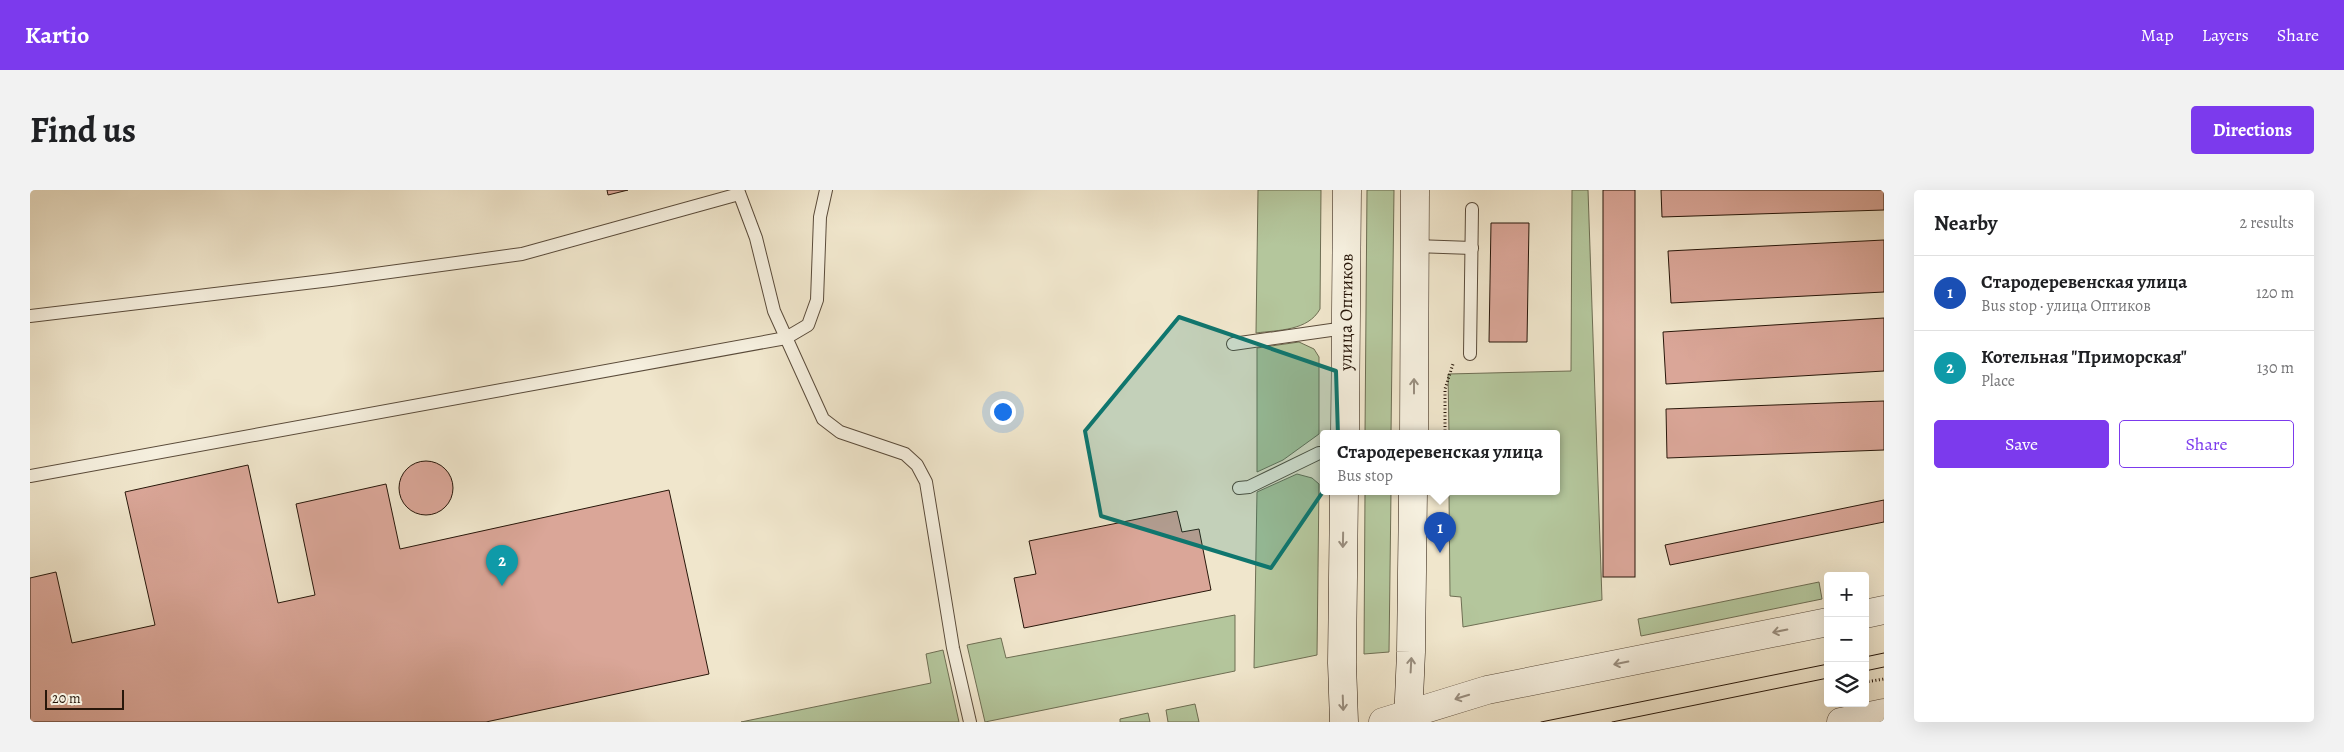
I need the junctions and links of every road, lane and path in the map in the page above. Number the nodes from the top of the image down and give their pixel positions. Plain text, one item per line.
1 (826, 190) edge
2 (1347, 190) edge
3 (1415, 190) edge
4 (739, 192) edge
5 (1472, 209) dead end
6 (1415, 246) junction
7 (1472, 248) junction
8 (30, 316) edge
9 (1346, 328) junction
10 (786, 338) junction
11 (1233, 344) dead end
12 (1470, 354) joint
13 (1344, 430) edge
14 (1414, 430) edge
15 (1445, 430) edge
16 (1320, 453) edge
17 (30, 476) edge
18 (1239, 488) dead end
19 (1344, 495) edge
20 (1413, 495) edge
21 (1884, 610) edge
22 (1869, 613) edge
23 (1824, 623) edge
24 (1884, 678) edge
25 (1869, 681) edge
26 (1884, 713) edge
27 (1408, 718) edge
28 (970, 722) edge
29 (1344, 722) edge
30 (1382, 722) edge
31 (1841, 722) edge

1 - 10 lane
2 - 9 main road, улица Оптиков
3 - 6 main road
4 - 8 lane
4 - 10 lane
5 - 7 lane
6 - 7 lane
14 -> 6 main road
7 - 12 lane
9 - 11 lane
9 - 13 main road, улица Оптиков
10 - 17 lane
10 - 28 lane
12 - 15 path
16 - 18 lane
19 -> 29 main road
27 -> 20 main road
21 - 22 main road
23 -> 27 main road
24 - 25 path
26 - 31 main road
27 - 30 main road

